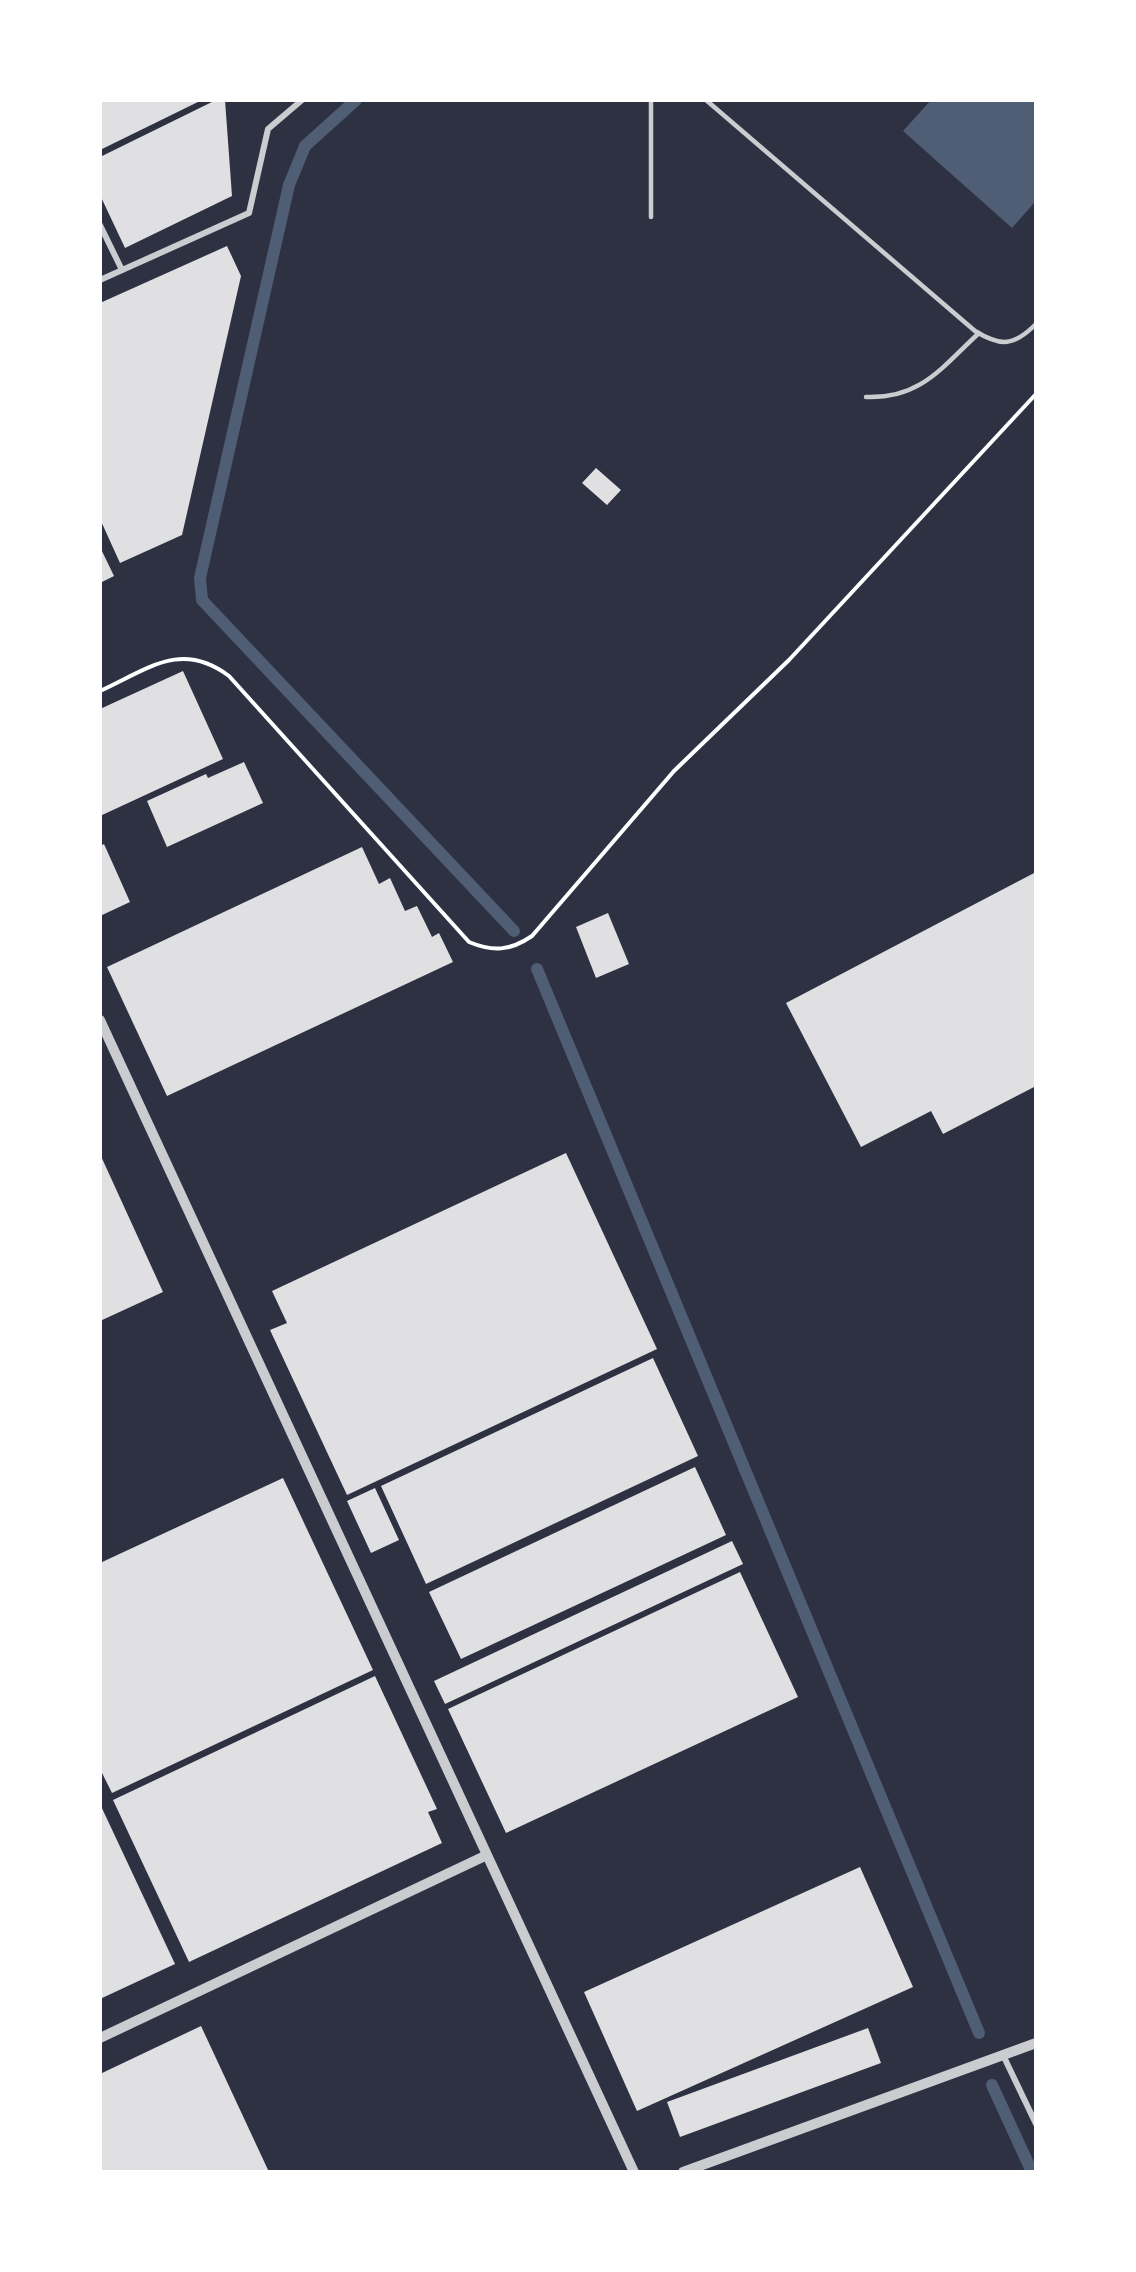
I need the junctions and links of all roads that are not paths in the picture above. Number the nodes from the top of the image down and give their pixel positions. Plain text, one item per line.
1 (302, 100) edge
2 (651, 100) edge
3 (706, 100) edge
4 (651, 217) dead end
5 (100, 225) edge
6 (122, 270) junction
7 (100, 280) edge
8 (1035, 324) edge
9 (979, 333) junction
10 (866, 397) dead end
11 (100, 1020) edge
12 (487, 1855) junction
13 (100, 2038) edge
14 (1035, 2043) edge
15 (1003, 2055) junction
16 (1035, 2124) edge
17 (634, 2172) edge
18 (682, 2172) edge

1 - 6 street
2 - 4 lane
3 - 9 lane
5 - 6 street
6 - 7 street
8 - 9 lane
9 - 10 lane
11 - 12 street
12 - 13 street
12 - 17 street
14 - 15 street
15 - 16 street
15 - 18 street

